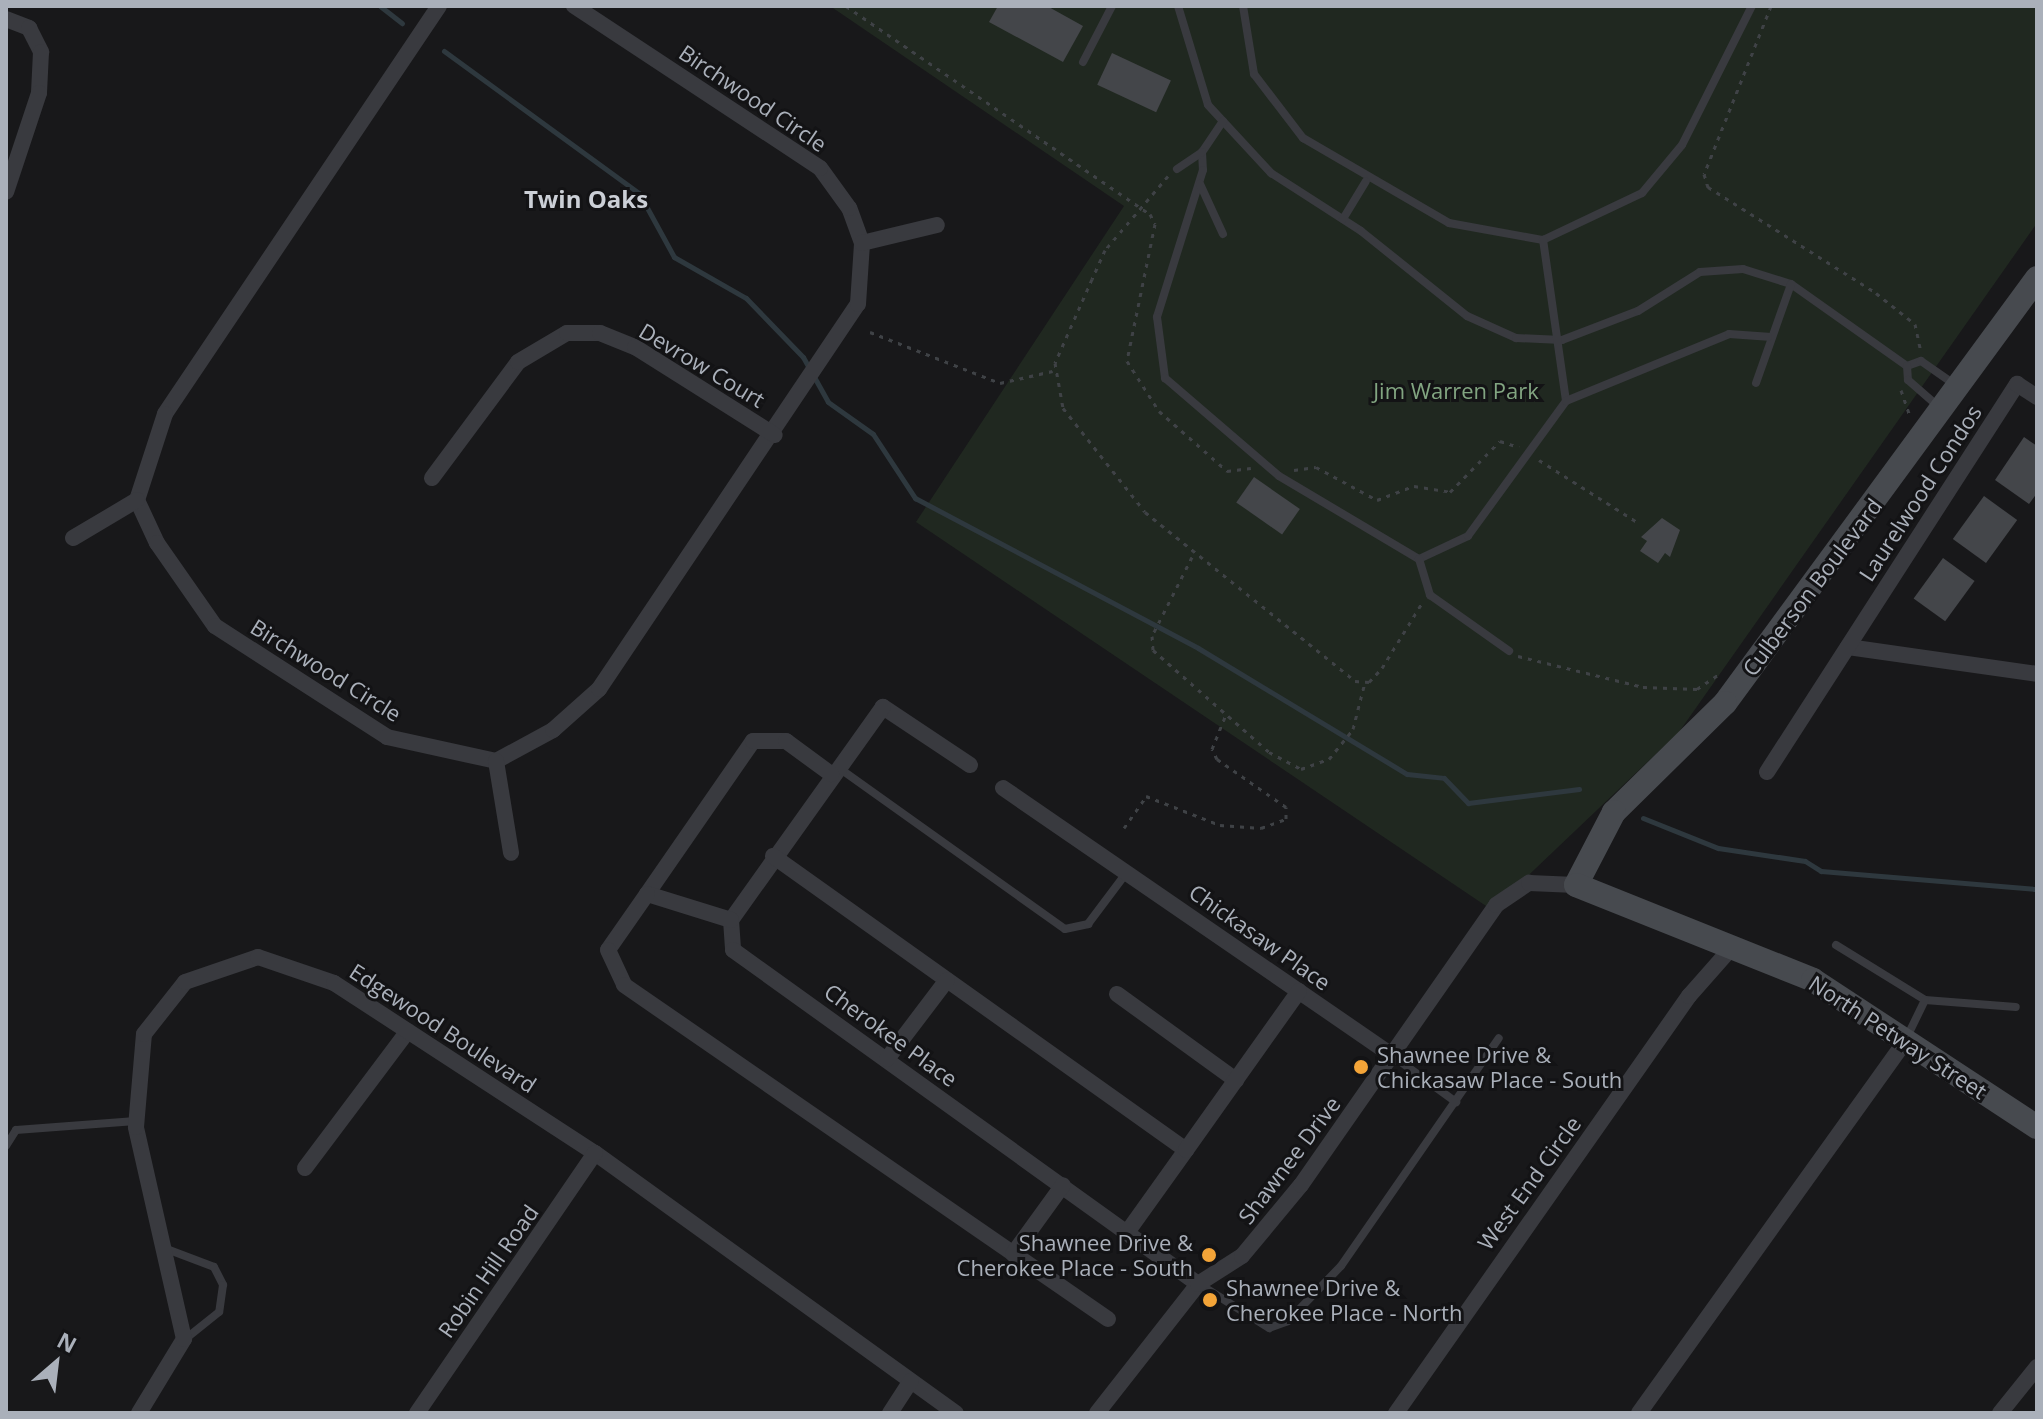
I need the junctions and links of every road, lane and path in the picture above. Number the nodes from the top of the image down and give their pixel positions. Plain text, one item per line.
1 (439, 6) edge
2 (574, 6) edge
3 (846, 6) edge
4 (1112, 6) edge
5 (1178, 6) edge
6 (1243, 6) edge
7 (1752, 6) edge
8 (1771, 6) edge
9 (6, 19) edge
10 (1083, 62) dead end
11 (1223, 121) junction
12 (1202, 152) junction
13 (1177, 169) joint
14 (1366, 181) junction
15 (1199, 183) junction
16 (6, 192) edge
17 (1139, 207) junction
18 (1343, 219) junction
19 (937, 225) dead end
20 (1223, 234) dead end
21 (1543, 240) junction
22 (862, 243) junction
23 (2037, 278) edge
24 (1791, 284) junction
25 (870, 332) dead end
26 (1768, 337) junction
27 (1562, 340) junction
28 (1907, 366) junction
29 (1053, 371) junction
30 (1756, 383) dead end
31 (1958, 386) junction
32 (2037, 397) edge
33 (1566, 401) junction
34 (1941, 409) junction
35 (1908, 427) dead end
36 (775, 435) junction
37 (1532, 455) junction
38 (1269, 468) junction
39 (432, 478) dead end
40 (137, 500) junction
41 (1637, 522) dead end
42 (73, 538) dead end
43 (1193, 555) junction
44 (1419, 559) junction
45 (1430, 595) junction
46 (1848, 647) junction
47 (1509, 651) joint
48 (1734, 664) dead end
49 (2037, 674) edge
50 (1365, 682) junction
51 (1226, 714) junction
52 (496, 761) junction
53 (970, 765) dead end
54 (834, 770) junction
55 (1767, 772) dead end
56 (1003, 788) dead end
57 (1124, 828) dead end
58 (511, 853) dead end
59 (773, 856) junction
60 (1127, 872) junction
61 (1576, 885) junction
62 (647, 894) junction
63 (731, 920) junction
64 (1734, 945) junction
65 (1836, 945) dead end
66 (947, 980) junction
67 (1299, 991) junction
68 (1117, 994) dead end
69 (1925, 1000) junction
70 (2016, 1007) dead end
71 (408, 1031) junction
72 (1499, 1038) dead end
73 (1906, 1040) junction
74 (1394, 1057) junction
75 (887, 1059) junction
76 (1236, 1080) junction
77 (1456, 1102) junction
78 (137, 1121) junction
79 (2037, 1127) edge
80 (6, 1146) edge
81 (1186, 1150) junction
82 (595, 1153) junction
83 (305, 1168) dead end
84 (1063, 1185) junction
85 (1128, 1231) junction
86 (163, 1248) junction
87 (1013, 1254) junction
88 (1198, 1284) junction
89 (1108, 1319) dead end
90 (183, 1341) junction
91 (2037, 1367) edge
92 (911, 1381) junction
93 (139, 1413) edge
94 (417, 1413) edge
95 (890, 1413) edge
96 (956, 1413) edge
97 (1097, 1413) edge
98 (1396, 1413) edge
99 (1639, 1413) edge
100 (2000, 1413) edge

1 - 40 street
2 - 22 street, Birchwood Circle
3 - 17 path
4 - 10 lane
5 - 11 lane
6 - 14 lane
7 - 21 lane
8 - 28 path
9 - 16 street
11 - 12 lane
11 - 18 lane
12 - 13 lane
12 - 15 lane
13 - 17 path
14 - 18 lane
14 - 21 lane
15 - 20 lane
15 - 38 lane
17 - 29 path
17 - 38 path
18 - 27 lane
19 - 22 street
21 - 27 lane
22 - 36 street, Birchwood Circle
23 - 31 street, Culberson Boulevard
24 - 26 lane
24 - 27 lane
24 - 28 lane
25 - 29 path
26 - 30 lane
26 - 33 lane
27 - 33 lane
28 - 31 lane
28 - 34 lane
28 - 35 path
29 - 43 path
31 - 34 street, Culberson Boulevard
32 - 46 street, Laurelwood Condos
33 - 37 lane
34 - 61 street, Culberson Boulevard
36 - 39 street, Devrow Court
36 - 52 street, Birchwood Circle
37 - 38 path
37 - 41 path
37 - 44 lane
38 - 44 lane
40 - 42 street
40 - 52 street, Birchwood Circle
43 - 50 path
43 - 51 path
44 - 45 lane
45 - 47 lane
45 - 50 path
46 - 49 street
46 - 55 street, Laurelwood Condos
47 - 48 path
50 - 51 path
51 - 57 path
52 - 58 street
53 - 54 street
54 - 59 street
54 - 60 lane
54 - 62 street
56 - 60 street, Chickasaw Place
59 - 63 street
59 - 66 street
60 - 67 street, Chickasaw Place
61 - 64 street, North Petway Street
61 - 74 street, Shawnee Drive
62 - 63 street
62 - 87 street
63 - 75 street, Cherokee Place
64 - 73 street, North Petway Street
64 - 98 street, West End Circle
65 - 69 lane
66 - 75 street
66 - 81 street
67 - 74 street, Chickasaw Place
67 - 76 street
68 - 76 street
69 - 70 lane
69 - 73 lane
71 - 78 street, Edgewood Boulevard
71 - 82 street, Edgewood Boulevard
71 - 83 street
72 - 77 lane
73 - 79 street, North Petway Street
73 - 99 street
74 - 77 lane
74 - 88 street, Shawnee Drive
75 - 84 street, Cherokee Place
76 - 81 street
77 - 88 lane
78 - 80 lane
78 - 86 street, Edgewood Boulevard
81 - 85 street
82 - 92 street, Edgewood Boulevard
82 - 94 street, Robin Hill Road
84 - 85 street, Cherokee Place
84 - 87 street
85 - 88 street, Cherokee Place
86 - 90 street, Edgewood Boulevard
86 - 90 lane
87 - 89 street
88 - 97 street, Shawnee Drive
90 - 93 street
91 - 100 street
92 - 95 street
92 - 96 street, Edgewood Boulevard

